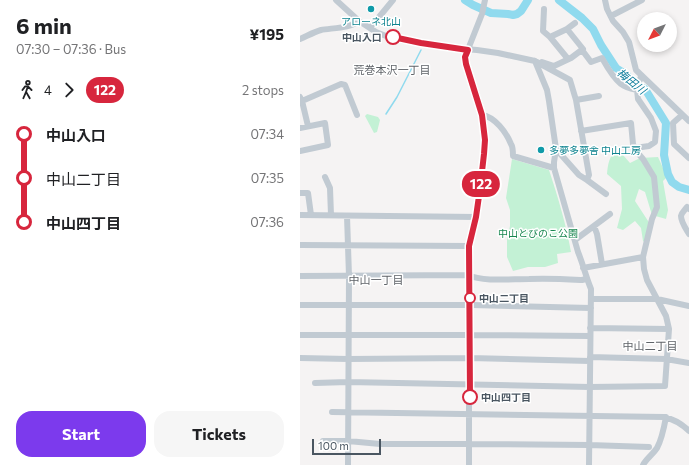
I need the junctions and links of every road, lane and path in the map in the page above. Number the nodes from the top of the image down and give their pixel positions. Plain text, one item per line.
1 (336, 0) edge
2 (393, 0) edge
3 (605, 0) edge
4 (642, 0) edge
5 (485, 3) edge
6 (544, 9) dead end
7 (611, 16) junction
8 (359, 21) junction
9 (575, 23) dead end
10 (370, 28) junction
11 (567, 29) junction
12 (550, 37) junction
13 (300, 39) edge
14 (468, 50) junction
15 (582, 50) junction
16 (568, 59) junction
17 (535, 61) junction
18 (640, 79) junction
19 (637, 90) junction
20 (599, 96) dead end
21 (301, 99) edge
22 (576, 100) junction
23 (358, 115) dead end
24 (482, 115) junction
25 (682, 115) junction
26 (689, 121) edge
27 (308, 126) junction
28 (300, 128) edge
29 (581, 131) junction
30 (636, 148) junction
31 (556, 149) junction
32 (300, 151) edge
33 (689, 158) edge
34 (554, 168) junction
35 (325, 177) dead end
36 (587, 180) junction
37 (300, 193) edge
38 (606, 194) dead end
39 (689, 209) edge
40 (610, 214) dead end
41 (300, 215) edge
42 (311, 215) junction
43 (331, 215) junction
44 (348, 216) junction
45 (476, 217) junction
46 (594, 226) junction
47 (689, 234) edge
48 (575, 240) junction
49 (300, 245) edge
50 (348, 245) junction
51 (469, 246) junction
52 (643, 257) junction
53 (602, 264) junction
54 (583, 268) junction
55 (300, 276) edge
56 (349, 276) junction
57 (470, 276) junction
58 (586, 279) junction
59 (657, 298) junction
60 (591, 299) junction
61 (300, 305) edge
62 (470, 305) junction
63 (349, 306) junction
64 (689, 306) edge
65 (591, 308) junction
66 (590, 328) junction
67 (669, 329) junction
68 (300, 335) edge
69 (348, 335) junction
70 (470, 335) junction
71 (590, 336) junction
72 (300, 358) edge
73 (470, 358) junction
74 (348, 359) junction
75 (590, 359) junction
76 (666, 359) junction
77 (689, 363) edge
78 (348, 382) junction
79 (315, 383) dead end
80 (470, 385) junction
81 (590, 387) junction
82 (332, 412) dead end
83 (348, 413) junction
84 (470, 414) junction
85 (589, 416) junction
86 (666, 417) junction
87 (689, 430) edge
88 (323, 441) dead end
89 (348, 441) junction
90 (470, 444) junction
91 (589, 445) junction
92 (649, 447) dead end
93 (348, 465) edge
94 (469, 465) edge
95 (589, 465) edge
96 (643, 465) edge

1 - 8 street
2 - 10 street
3 - 7 street
4 - 7 street
5 - 14 street
6 - 12 street
7 - 18 street
8 - 10 street
8 - 13 street
9 - 11 street
10 - 14 street
11 - 12 street
11 - 15 street
12 - 16 street
14 - 17 street
14 - 24 street
15 - 16 street
15 - 19 street
16 - 17 street
17 - 22 street
17 - 31 street
18 - 19 street
18 - 25 street
19 - 30 street
20 - 22 street
21 - 23 street
21 - 27 street
22 - 29 street
24 - 34 street
24 - 45 street
25 - 26 street
25 - 33 street
27 - 28 street
27 - 32 street
29 - 30 street
29 - 36 street
30 - 52 street
31 - 34 street
31 - 36 street
34 - 48 street
35 - 43 street
36 - 38 street
37 - 42 street
39 - 47 street
40 - 46 street
41 - 42 street
42 - 43 street
43 - 44 street
44 - 45 street
44 - 50 street
45 - 51 street
46 - 48 street
46 - 53 street
48 - 54 street
49 - 50 street
50 - 51 street
50 - 56 street
51 - 57 street
52 - 53 street
52 - 59 street
53 - 54 street
54 - 58 street
55 - 56 street
56 - 57 street
56 - 63 street
57 - 58 street
57 - 62 street
58 - 60 street
59 - 60 street
59 - 64 street
59 - 67 street
60 - 65 street
61 - 63 street
62 - 63 street
62 - 65 street
62 - 70 street
63 - 69 street
65 - 66 street
66 - 67 street
66 - 71 street
67 - 76 street
68 - 69 street
69 - 70 street
69 - 74 street
70 - 71 street
70 - 73 street
71 - 75 street
72 - 74 street
73 - 74 street
73 - 75 street
73 - 80 street
74 - 78 street
75 - 76 street
75 - 81 street
76 - 77 street
76 - 81 street
78 - 79 street
78 - 80 street
78 - 83 street
80 - 81 street
80 - 84 street
81 - 85 street
82 - 83 street
83 - 84 street
83 - 89 street
84 - 85 street
84 - 90 street
85 - 86 street
85 - 91 street
86 - 87 street
86 - 96 street
88 - 89 street
89 - 90 street
89 - 93 street
90 - 91 street
90 - 94 street
91 - 92 street
91 - 95 street

